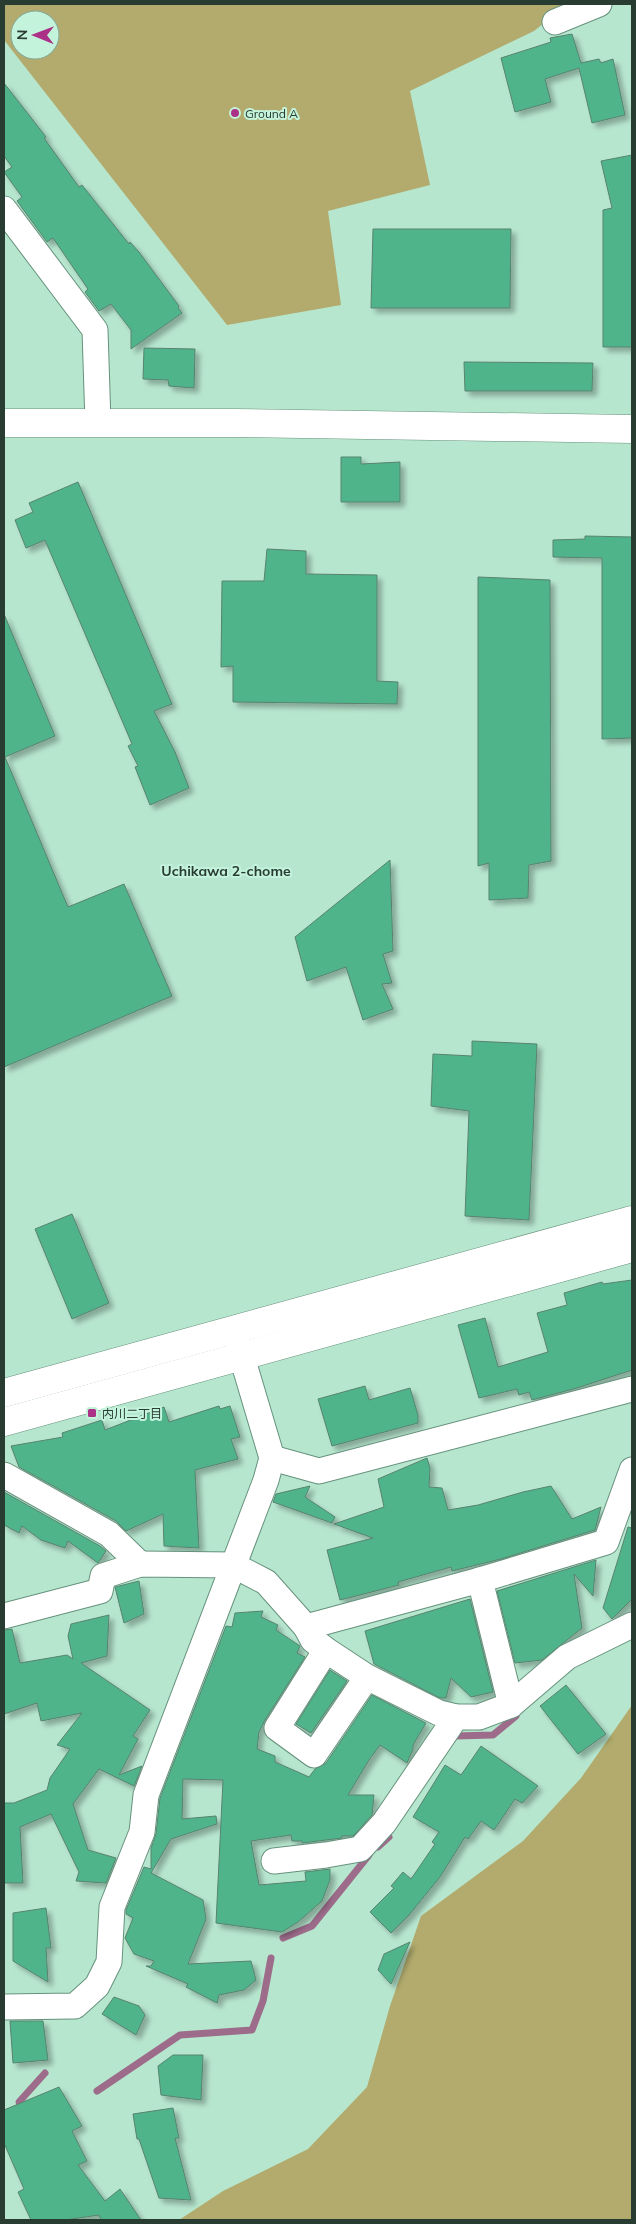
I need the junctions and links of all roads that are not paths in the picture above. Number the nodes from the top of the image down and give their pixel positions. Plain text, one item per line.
1 (600, 4) edge
2 (555, 22) dead end
3 (4, 209) edge
4 (4, 423) edge
5 (98, 423) junction
6 (632, 429) edge
7 (632, 1220) edge
8 (632, 1248) edge
9 (238, 1343) junction
10 (632, 1389) edge
11 (4, 1393) edge
12 (4, 1422) edge
13 (272, 1458) junction
14 (632, 1470) edge
15 (4, 1475) edge
16 (140, 1564) junction
17 (233, 1565) junction
18 (480, 1580) junction
19 (4, 1616) edge
20 (632, 1625) edge
21 (306, 1627) junction
22 (326, 1650) junction
23 (367, 1677) junction
24 (511, 1705) junction
25 (456, 1717) junction
26 (274, 1861) dead end
27 (4, 2008) edge

1 - 2 street
3 - 5 street
4 - 5 street
5 - 6 street
7 - 9 street
8 - 9 street
9 - 11 street
9 - 12 street
9 - 13 street
10 - 13 street
13 - 17 street
14 - 18 street
15 - 16 street
16 - 17 street
16 - 19 street
17 - 21 street
17 - 27 street
18 - 21 street
18 - 24 street
20 - 24 street
21 - 22 street
22 - 23 street
22 - 23 street
23 - 25 street
24 - 25 street
25 - 26 street

